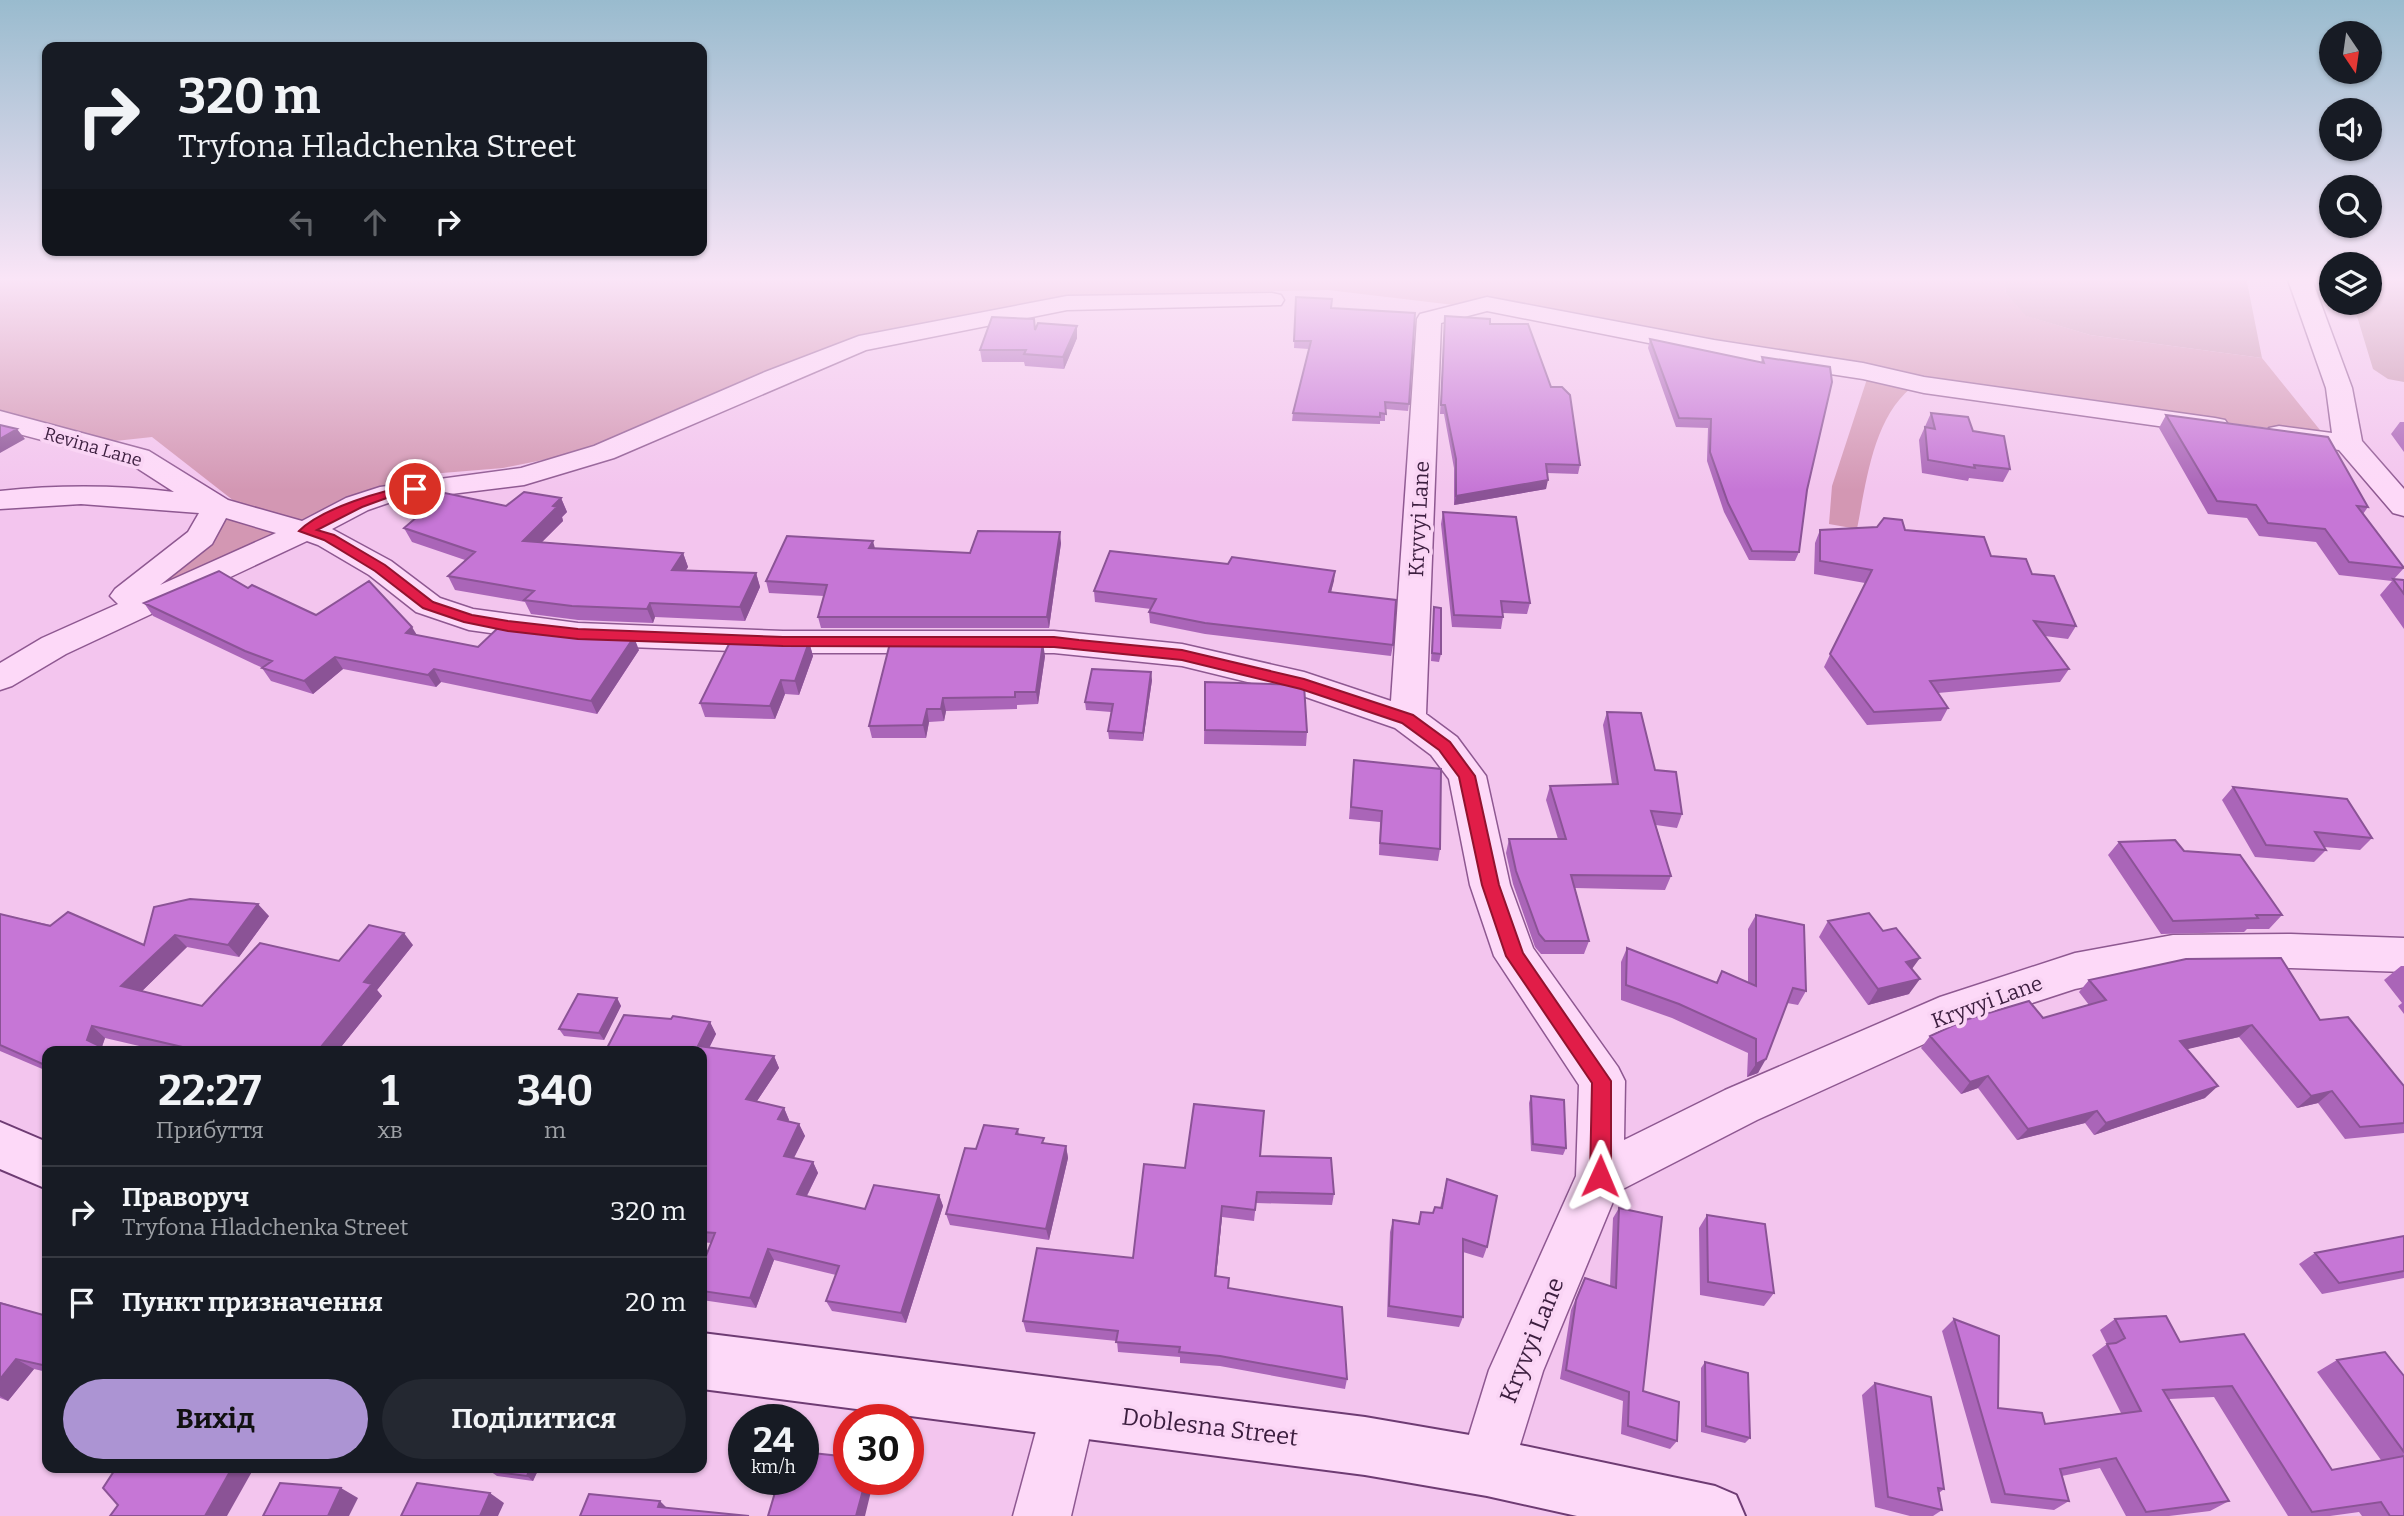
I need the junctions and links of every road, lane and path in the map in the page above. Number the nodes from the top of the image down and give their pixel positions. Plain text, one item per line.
1 (850, 348) edge
2 (1427, 348) edge
3 (1713, 348) edge
4 (2324, 348) edge
5 (0, 419) edge
6 (2348, 443) junction
7 (0, 500) edge
8 (217, 506) junction
9 (2404, 507) edge
10 (306, 531) junction
11 (54, 646) junction
12 (0, 678) edge
13 (1408, 719) junction
14 (2404, 956) edge
15 (0, 1145) edge
16 (42, 1164) edge
17 (1600, 1176) junction
18 (707, 1362) edge
19 (1069, 1409) junction
20 (1487, 1468) junction
21 (1042, 1516) edge
22 (1715, 1516) edge

1 - 10 street
2 - 13 street, Kryvyi Lane
3 - 6 street, Kryvyi Lane
4 - 6 street
5 - 8 street, Revina Lane
6 - 9 street
7 - 8 street, Revina Lane
8 - 10 street, Revina Lane
8 - 11 street
10 - 11 street
10 - 13 street, Kryvyi Lane
11 - 12 street
13 - 17 street, Kryvyi Lane
14 - 17 street, Kryvyi Lane
15 - 16 street
17 - 20 street, Kryvyi Lane
18 - 19 street, Doblesna Street
19 - 20 street, Doblesna Street
19 - 21 street
20 - 22 street, Doblesna Street

